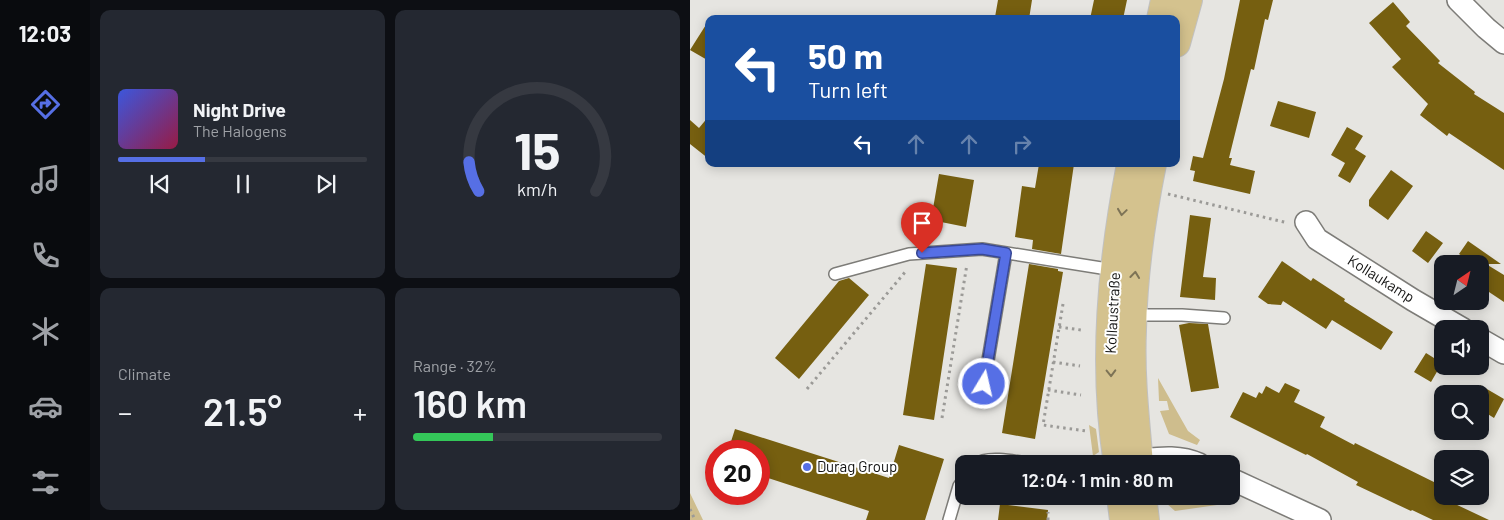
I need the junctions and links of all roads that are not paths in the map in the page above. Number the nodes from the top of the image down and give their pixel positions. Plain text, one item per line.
1 (1165, 0) edge
2 (1188, 0) edge
3 (1458, 0) edge
4 (1162, 15) edge
5 (1180, 29) edge
6 (1504, 43) edge
7 (1130, 167) edge
8 (1149, 176) edge
9 (1306, 222) road end
10 (1006, 253) junction
11 (1114, 270) junction
12 (834, 274) dead end
13 (1133, 315) junction
14 (1224, 318) dead end
15 (1447, 320) edge
16 (1489, 344) edge
17 (1504, 353) edge
18 (981, 402) dead end
19 (1129, 455) edge
20 (1132, 455) edge
21 (1240, 483) edge
22 (955, 500) edge
23 (1122, 505) edge
24 (1143, 505) edge
25 (949, 520) edge
26 (1124, 520) edge
27 (1145, 520) edge
28 (1320, 520) edge

1 - 4 main road
2 - 5 main road
3 - 6 street
7 -> 11 main road, Kollaustraße
13 -> 8 main road, Kollaustraße
9 - 15 street, Kollaukamp
10 - 11 lane
10 - 12 lane
10 - 18 lane
11 -> 19 main road, Kollaustraße
13 - 14 lane
13 - 20 main road, Kollaustraße
16 - 17 street
21 - 28 street
22 - 25 lane
23 - 26 main road
24 - 27 main road

